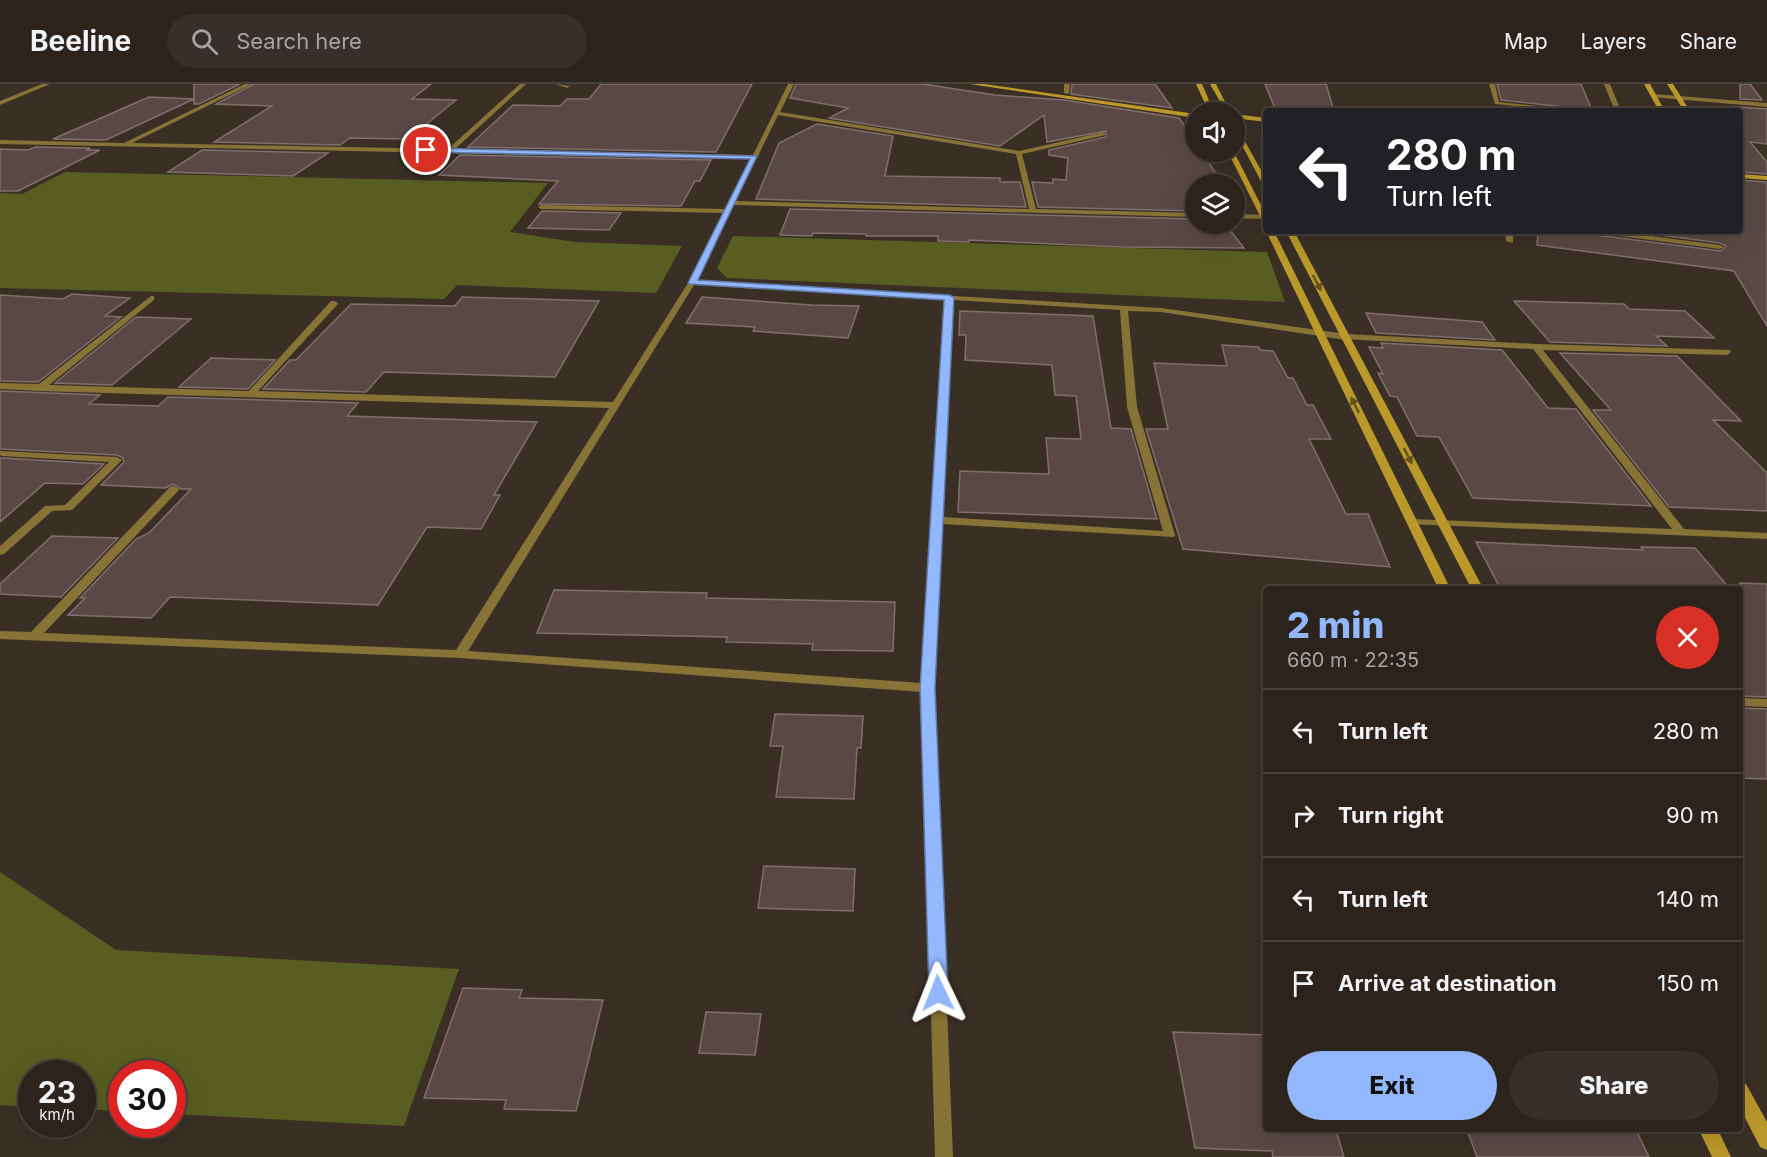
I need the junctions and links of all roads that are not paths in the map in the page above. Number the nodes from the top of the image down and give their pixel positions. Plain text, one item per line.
1 (47, 84) edge
2 (249, 84) edge
3 (523, 84) edge
4 (558, 84) edge
5 (791, 84) edge
6 (973, 84) edge
7 (1003, 84) edge
8 (1067, 84) edge
9 (1198, 84) edge
10 (1213, 84) edge
11 (1492, 84) edge
12 (1608, 84) edge
13 (1647, 84) edge
14 (1670, 84) edge
15 (567, 86) dead end
16 (1067, 93) junction
17 (1653, 96) junction
18 (1678, 98) junction
19 (1, 102) edge
20 (1207, 102) edge
21 (1223, 102) edge
22 (1767, 105) edge
23 (1551, 108) edge
24 (1617, 108) edge
25 (1660, 108) edge
26 (1685, 108) edge
27 (1185, 109) edge
28 (777, 113) junction
29 (1185, 114) edge
30 (1245, 117) edge
31 (1263, 120) edge
32 (1245, 123) edge
33 (1263, 124) edge
34 (1104, 134) dead end
35 (0, 142) edge
36 (123, 144) junction
37 (1245, 144) edge
38 (449, 151) junction
39 (1019, 153) junction
40 (754, 157) junction
41 (1237, 162) edge
42 (1743, 170) edge
43 (1767, 172) edge
44 (1743, 176) edge
45 (1263, 178) edge
46 (1767, 178) edge
47 (541, 207) dead end
48 (730, 207) junction
49 (1033, 211) junction
50 (1263, 214) edge
51 (1185, 215) edge
52 (1245, 217) edge
53 (1263, 218) edge
54 (1271, 234) edge
55 (1292, 234) edge
56 (1509, 234) edge
57 (1619, 234) edge
58 (1510, 241) dead end
59 (1720, 247) dead end
60 (692, 283) junction
61 (151, 297) dead end
62 (949, 297) junction
63 (334, 303) dead end
64 (1124, 308) junction
65 (1320, 333) junction
66 (1346, 337) junction
67 (1536, 347) junction
68 (1727, 352) dead end
69 (0, 386) edge
70 (40, 388) junction
71 (251, 394) junction
72 (615, 405) junction
73 (2, 453) dead end
74 (174, 489) dead end
75 (937, 520) junction
76 (1412, 522) junction
77 (1444, 524) junction
78 (1680, 532) junction
79 (1767, 536) edge
80 (0, 552) edge
81 (1443, 586) edge
82 (1476, 586) edge
83 (0, 635) edge
84 (34, 636) junction
85 (460, 654) junction
86 (928, 688) junction
87 (1743, 702) edge
88 (1767, 703) edge
89 (1743, 1095) edge
90 (1709, 1132) edge
91 (1767, 1141) edge
92 (944, 1157) edge
93 (1722, 1157) edge

1 - 19 street
2 - 36 street
3 - 38 street
4 - 15 street
5 - 28 street
6 - 29 main road
7 - 16 main road
8 - 16 street
9 - 20 main road
10 - 21 main road
11 - 23 street
12 - 24 street
13 - 17 main road
14 - 18 main road
16 - 27 main road
17 - 18 street
17 - 25 main road
18 - 22 street
18 - 26 main road
28 - 39 street
28 - 40 street
30 - 31 main road
32 - 33 main road
34 - 39 street
35 - 36 street
36 - 38 street
37 - 45 main road
38 - 40 street
39 - 49 street
40 - 48 street
41 - 50 main road
42 - 43 main road
44 - 46 main road
47 - 48 street
48 - 49 street
48 - 60 street
49 - 51 street
52 - 53 street
54 - 65 main road
55 -> 66 main road
56 - 58 street
57 - 59 street
60 - 62 street
60 - 72 street
61 - 70 street
62 - 64 street
62 - 75 street
63 - 71 street
64 - 65 street
64 - 75 street
65 - 66 street
76 -> 65 main road
66 - 67 street
66 -> 77 main road
67 - 68 street
67 - 78 street
69 - 70 street
70 - 71 street
71 - 72 street
72 - 85 street
73 - 80 street
74 - 84 street
75 - 86 street
76 - 77 street
76 - 81 main road
77 - 78 street
77 - 82 main road
78 - 79 street
83 - 84 street
84 - 85 street
85 - 86 street
86 - 92 street
87 - 88 street
89 - 91 main road
90 - 93 main road

